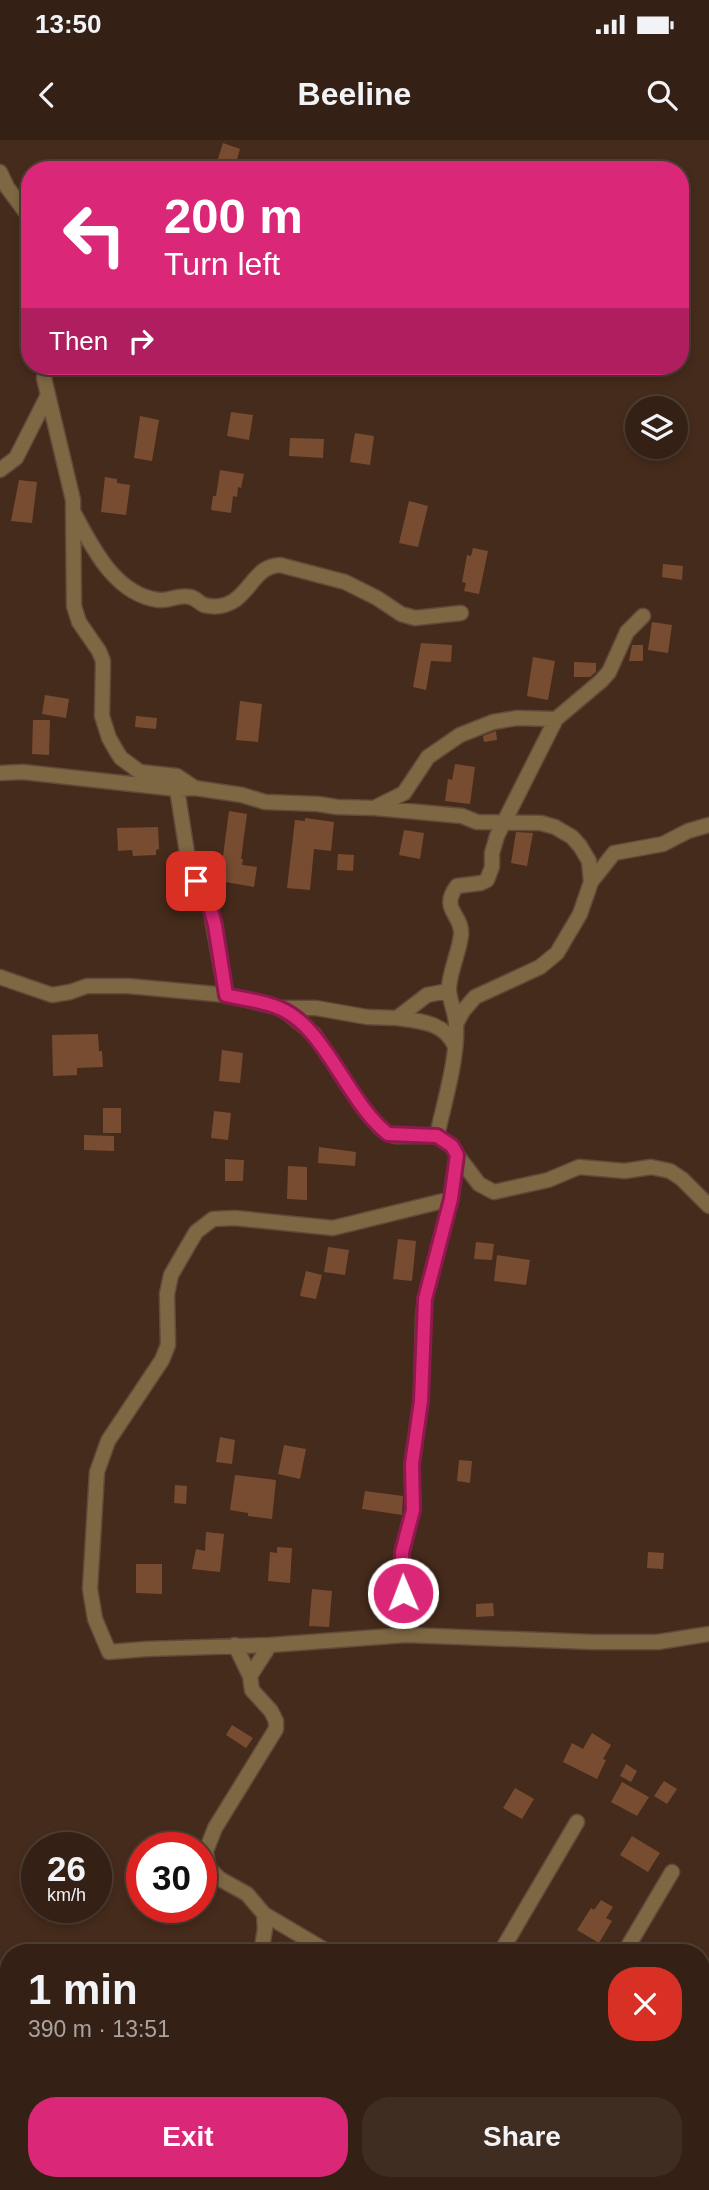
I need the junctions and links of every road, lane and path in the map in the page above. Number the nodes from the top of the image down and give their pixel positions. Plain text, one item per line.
1 (0, 172) edge
2 (3, 191) edge
3 (21, 209) edge
4 (44, 375) edge
5 (48, 395) junction
6 (0, 470) edge
7 (75, 514) junction
8 (461, 613) dead end
9 (643, 616) dead end
10 (556, 719) junction
11 (0, 773) edge
12 (195, 788) junction
13 (177, 789) junction
14 (375, 808) junction
15 (506, 821) junction
16 (477, 822) junction
17 (709, 825) edge
18 (492, 853) junction
19 (591, 882) junction
20 (0, 977) edge
21 (448, 990) junction
22 (226, 995) junction
23 (281, 1008) junction
24 (397, 1018) junction
25 (456, 1024) junction
26 (455, 1046) junction
27 (437, 1136) junction
28 (457, 1155) junction
29 (451, 1199) junction
30 (709, 1206) edge
31 (709, 1634) edge
32 (406, 1635) junction
33 (234, 1645) junction
34 (270, 1645) junction
35 (250, 1676) junction
36 (577, 1822) dead end
37 (672, 1872) dead end
38 (264, 1914) junction
39 (262, 1944) edge
40 (315, 1944) edge
41 (505, 1944) edge
42 (629, 1944) edge

1 - 2 street
2 - 3 street
4 - 5 street
5 - 6 street
5 - 7 street
7 - 8 street
7 - 12 street
9 - 10 street
10 - 14 street
10 - 15 street
11 - 13 street
12 - 13 street
12 - 14 street
13 - 22 street
14 - 16 street
15 - 16 street
15 - 18 street
15 - 19 street
16 - 18 street
17 - 19 street
18 - 21 street
19 - 25 street
20 - 22 street
21 - 24 street
21 - 25 street
22 - 23 street
23 - 24 street
23 - 27 street
24 - 26 street
25 - 26 street
26 - 27 street
27 - 28 street
28 - 29 street
28 - 30 street
29 - 32 street
29 - 33 street
31 - 32 street
32 - 34 street
33 - 34 street
33 - 35 street
34 - 35 street
35 - 38 street
36 - 41 street
37 - 42 street
38 - 39 street
38 - 40 street

